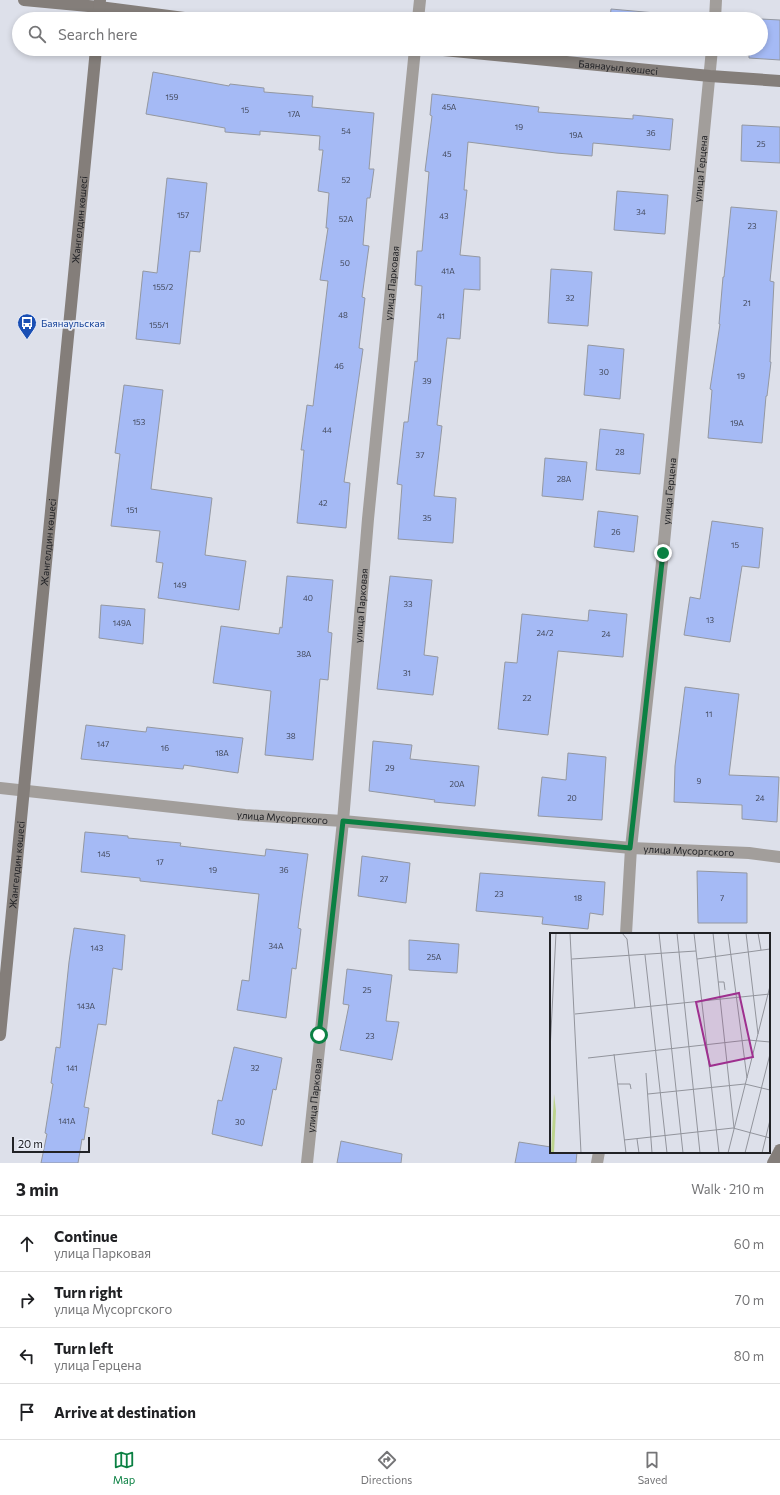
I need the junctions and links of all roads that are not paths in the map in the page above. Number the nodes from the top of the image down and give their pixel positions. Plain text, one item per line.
1 (24, 0) edge
2 (420, 0) edge
3 (716, 0) edge
4 (99, 9) edge
5 (127, 12) edge
6 (419, 12) edge
7 (715, 12) edge
8 (95, 56) edge
9 (414, 56) edge
10 (505, 56) edge
11 (711, 56) edge
12 (710, 76) junction
13 (780, 81) edge
14 (0, 788) edge
15 (24, 790) junction
16 (343, 821) junction
17 (630, 848) junction
18 (780, 857) edge
19 (626, 933) edge
20 (0, 1035) edge
21 (780, 1150) edge
22 (598, 1153) edge
23 (307, 1163) edge
24 (597, 1163) edge
25 (774, 1163) edge

1 - 4 main road
2 - 6 street
3 - 7 street
4 - 5 main road
8 - 15 main road, Жангелдин көшесі
9 - 16 street, улица Парковая
10 - 12 main road, Баянауыл көшесі
11 - 12 street, улица Герцена
12 - 13 main road, Баянауыл көшесі
12 - 17 street, улица Герцена
14 - 15 street, улица Мусоргского
15 - 16 street, улица Мусоргского
15 - 20 main road, Жангелдин көшесі
16 - 17 street, улица Мусоргского
16 - 23 street, улица Парковая
17 - 18 street, улица Мусоргского
17 - 19 street, улица Герцена
21 - 25 main road
22 - 24 street

